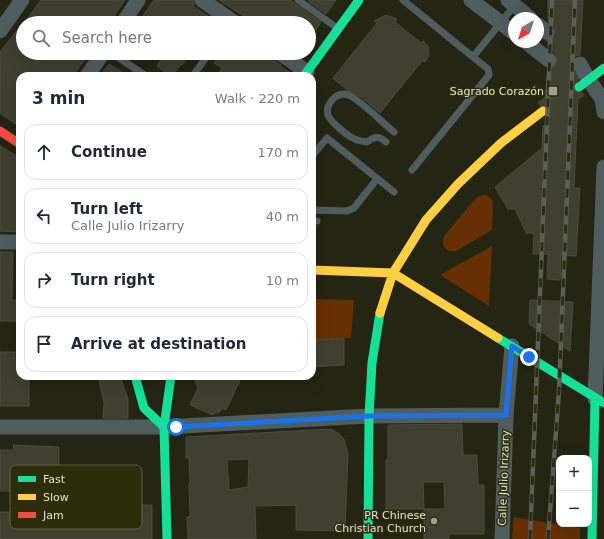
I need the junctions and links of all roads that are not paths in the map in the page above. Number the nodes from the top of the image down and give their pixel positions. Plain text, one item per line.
1 (22, 0) edge
2 (138, 0) edge
3 (202, 0) edge
4 (298, 0) edge
5 (359, 0) edge
6 (403, 0) edge
7 (471, 0) edge
8 (511, 3) edge
9 (522, 12) edge
10 (128, 16) edge
11 (225, 16) edge
12 (500, 23) junction
13 (508, 29) edge
14 (338, 30) junction
15 (0, 31) edge
16 (534, 48) edge
17 (473, 57) junction
18 (98, 60) edge
19 (122, 60) edge
20 (204, 60) edge
21 (289, 60) edge
22 (549, 60) tunnel mouth
23 (580, 64) tunnel mouth
24 (604, 68) edge
25 (90, 72) edge
26 (140, 72) edge
27 (197, 72) edge
28 (304, 72) edge
29 (307, 72) edge
30 (582, 82) junction
31 (543, 111) tunnel mouth
32 (604, 112) edge
33 (0, 131) edge
34 (394, 132) dead end
35 (16, 141) edge
36 (386, 142) dead end
37 (316, 151) edge
38 (604, 167) edge
39 (412, 170) dead end
40 (377, 179) junction
41 (394, 192) dead end
42 (316, 210) edge
43 (0, 242) edge
44 (16, 242) edge
45 (316, 270) edge
46 (394, 273) junction
47 (512, 346) junction
48 (136, 380) edge
49 (170, 380) edge
50 (600, 401) edge
51 (506, 415) junction
52 (369, 416) junction
53 (0, 427) edge
54 (164, 427) junction
55 (167, 539) edge
56 (368, 539) edge
57 (502, 539) edge
58 (592, 539) edge

1 - 15 street
2 - 10 street
3 - 11 street
4 - 14 lane
5 - 14 main road
6 - 17 lane
7 - 12 street
8 - 9 street
8 - 12 lane
12 - 13 street
12 - 17 lane
14 - 29 main road
16 - 22 street
17 - 39 lane
18 - 25 street
19 - 26 lane
20 - 27 lane
21 - 28 street
23 - 30 street
24 - 30 main road
30 - 32 street
31 - 46 main road
33 - 35 main road
34 - 36 lane
37 - 40 lane
38 - 50 street
40 - 41 lane
40 - 42 lane
43 - 44 street
45 - 46 main road
46 - 47 main road
46 - 52 main road
47 - 50 main road
47 - 51 street, Calle Julio Irizarry
48 - 54 main road
49 - 54 main road
50 - 58 main road
51 - 52 street
51 - 57 street, Calle Julio Irizarry
52 - 54 street
52 - 56 main road
53 - 54 street
54 - 55 main road

